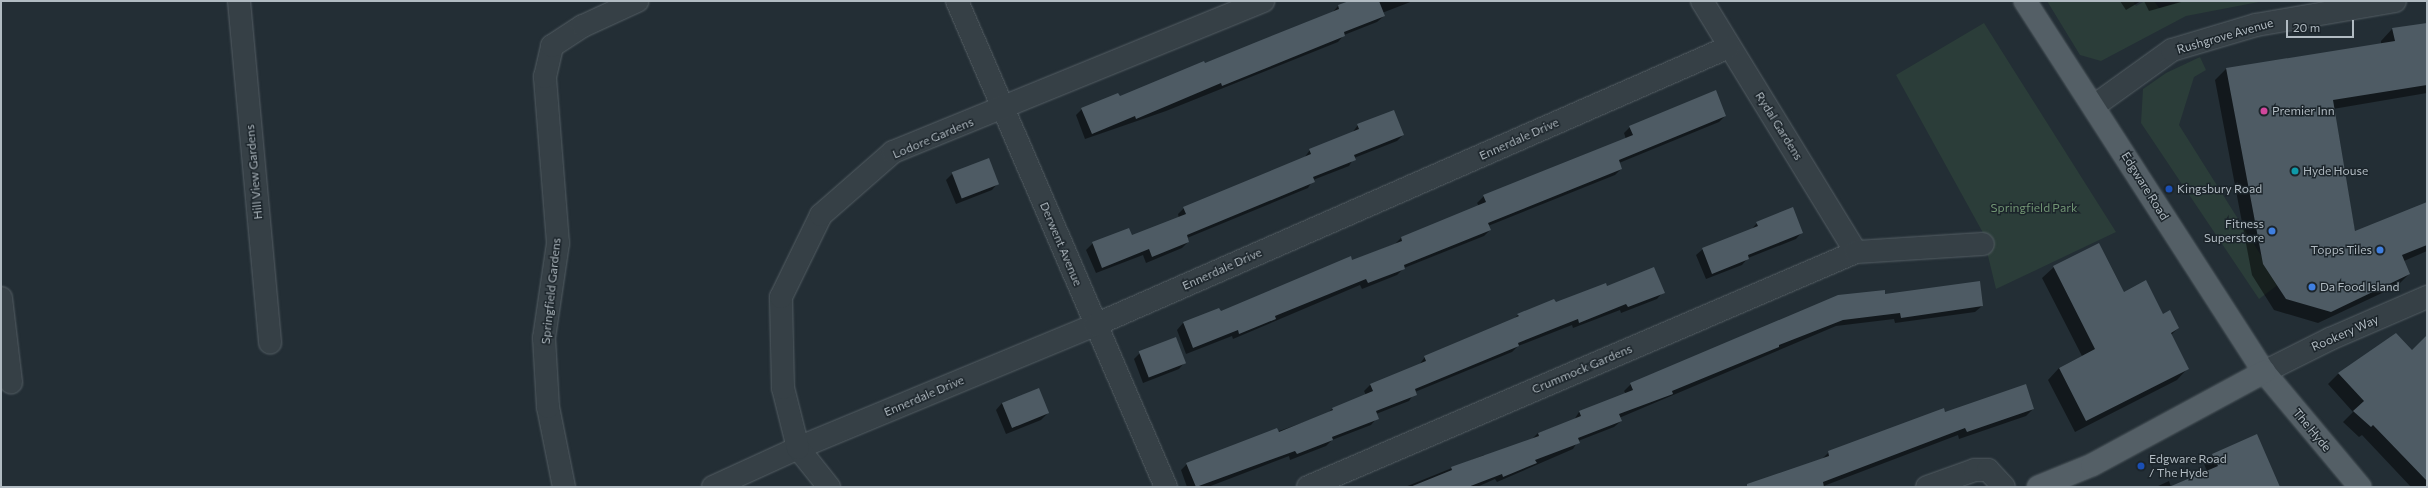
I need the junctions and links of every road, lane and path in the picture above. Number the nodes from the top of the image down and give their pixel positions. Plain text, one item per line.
1 (239, 1) edge
2 (637, 1) edge
3 (957, 1) edge
4 (1263, 1) edge
5 (1702, 1) edge
6 (2025, 1) edge
7 (2395, 1) edge
8 (1729, 47) junction
9 (2094, 106) junction
10 (1003, 109) junction
11 (1983, 244) dead end
12 (1856, 252) junction
13 (2427, 297) edge
14 (1, 298) edge
15 (1095, 325) junction
16 (270, 344) dead end
17 (2264, 372) junction
18 (11, 382) dead end
19 (798, 448) junction
20 (564, 487) edge
21 (713, 487) edge
22 (829, 487) edge
23 (1166, 487) edge
24 (1308, 487) edge
25 (1927, 487) edge
26 (2004, 487) edge
27 (2038, 487) edge
28 (2360, 487) edge

1 - 16 street, Hill View Gardens
2 - 20 street, Springfield Gardens
3 - 10 street, Derwent Avenue
4 - 10 street, Lodore Gardens
5 - 8 street, Rydal Gardens
6 - 9 main road, Edgware Road
7 - 9 street, Rushgrove Avenue
8 - 12 street, Rydal Gardens
8 - 15 street, Ennerdale Drive
9 - 17 main road, Edgware Road
10 - 15 street, Derwent Avenue
10 - 19 street, Lodore Gardens
11 - 12 street, Crummock Gardens
12 - 24 street, Crummock Gardens
13 - 17 street, Rookery Way
14 - 18 street
15 - 19 street, Ennerdale Drive
15 - 23 street, Derwent Avenue
17 - 27 main road
17 - 28 main road, The Hyde
19 - 21 street, Ennerdale Drive
19 - 22 street
25 - 26 street

